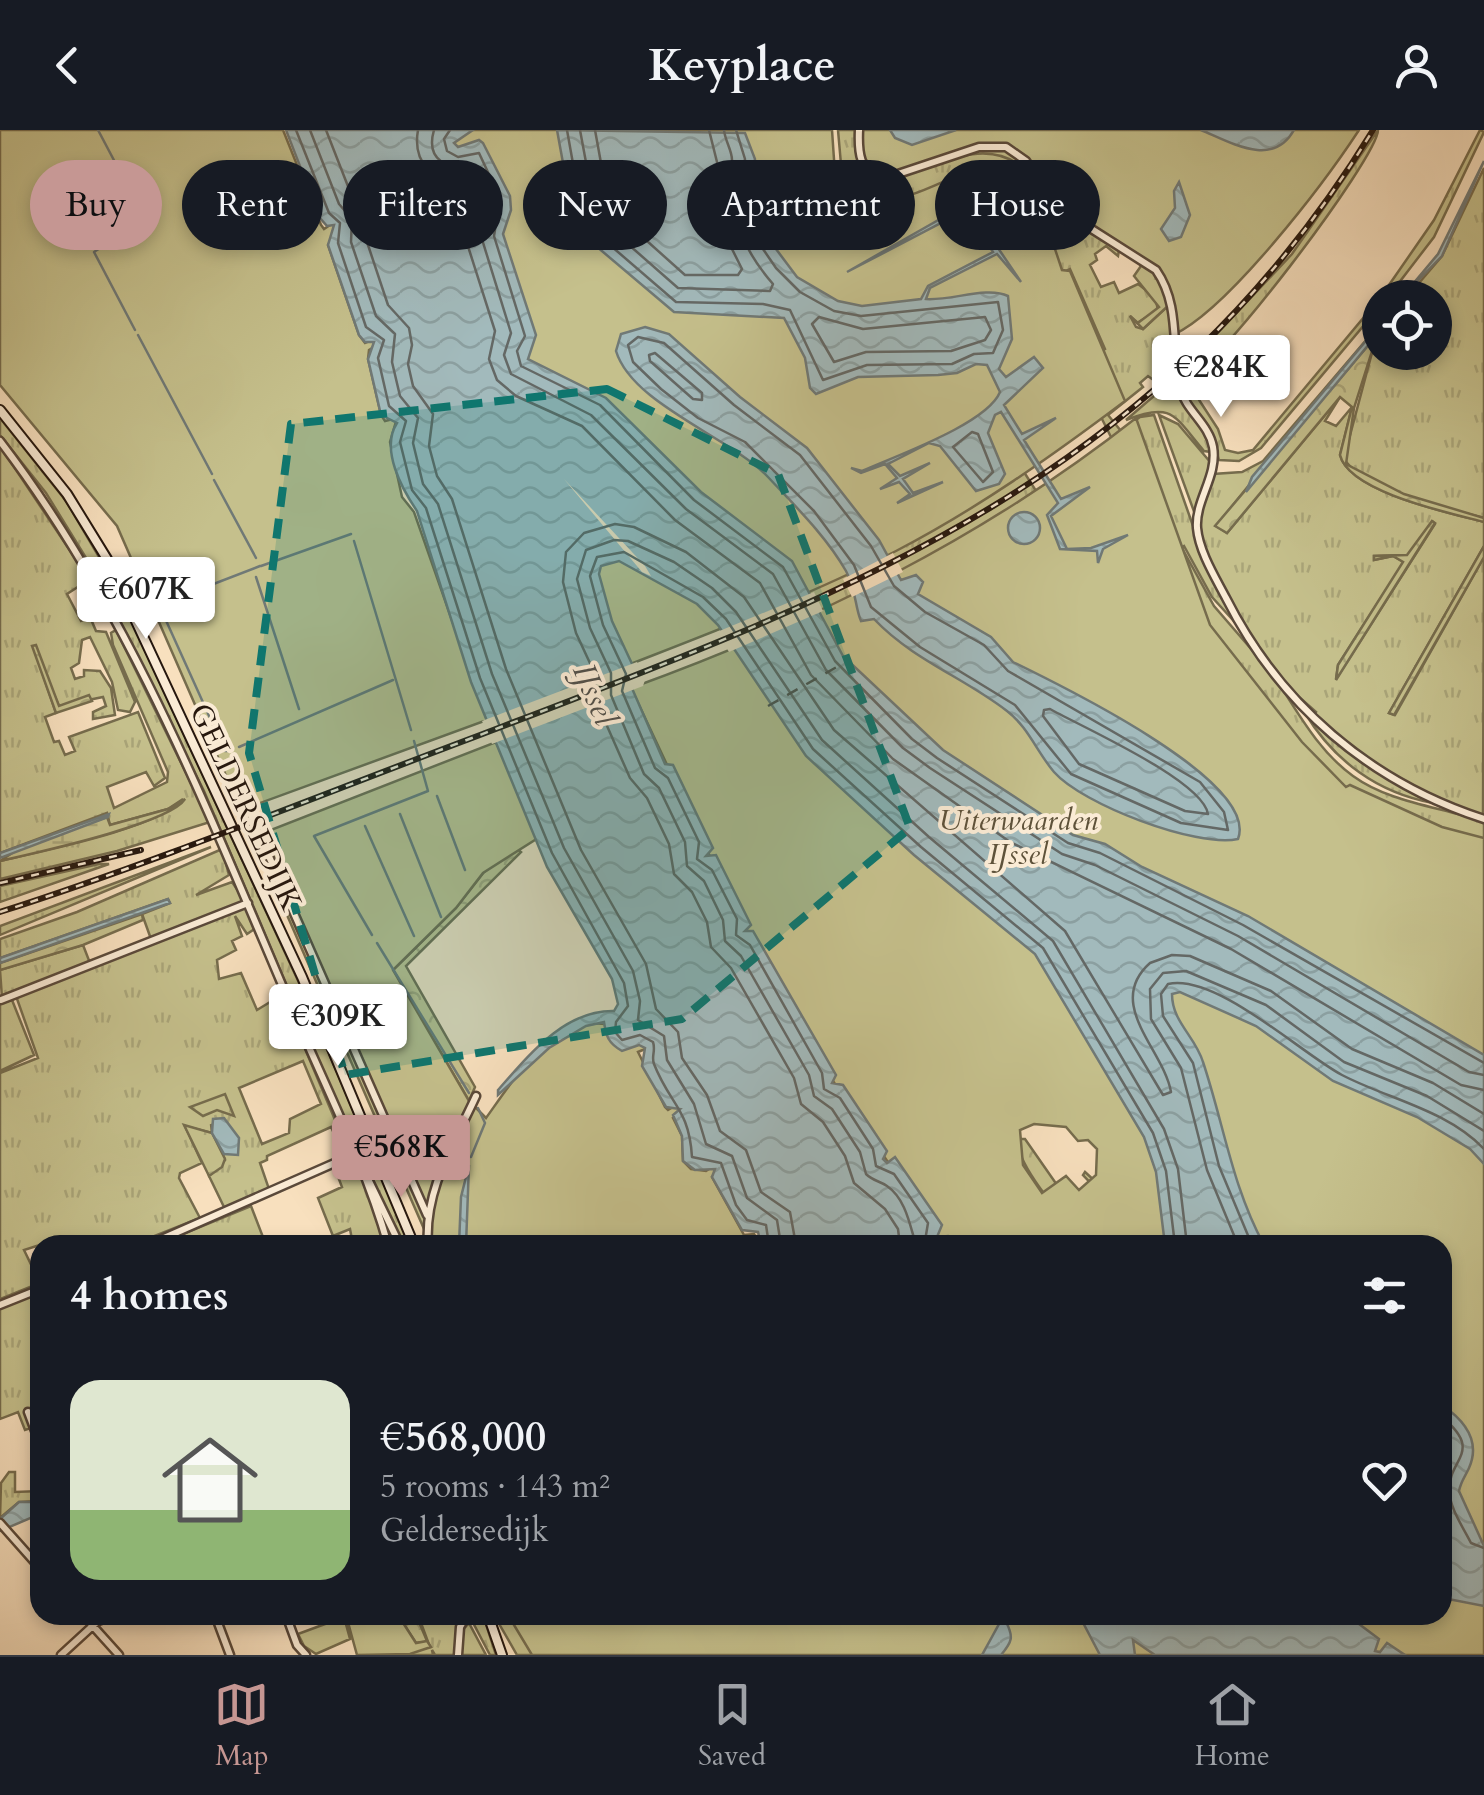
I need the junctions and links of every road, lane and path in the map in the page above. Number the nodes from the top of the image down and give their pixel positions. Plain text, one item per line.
1 (860, 130) edge
2 (0, 410) edge
3 (0, 441) edge
4 (249, 811) dead end
5 (1484, 819) edge
6 (248, 903) junction
7 (2, 1000) edge
8 (476, 1096) dead end
9 (355, 1154) junction
10 (365, 1176) junction
11 (426, 1215) junction
12 (171, 1235) edge
13 (385, 1235) edge
14 (396, 1235) edge
15 (410, 1235) edge
16 (427, 1235) edge
17 (30, 1293) edge
18 (0, 1305) edge
19 (28, 1412) dead end
20 (30, 1417) edge
21 (0, 1523) edge
22 (30, 1557) edge
23 (219, 1625) edge
24 (290, 1625) edge
25 (461, 1625) edge
26 (492, 1625) edge
27 (92, 1626) joint
28 (61, 1655) edge
29 (119, 1655) edge
30 (230, 1655) edge
31 (306, 1655) edge
32 (458, 1655) edge
33 (502, 1655) edge

1 - 5 street
2 - 15 main road, GELDERSEDIJK
3 - 6 street, GELDERSEDIJK
4 - 11 street, GELDERSEDIJK
6 - 7 street, GELDERSEDIJK
6 - 9 street, GELDERSEDIJK
8 - 11 street, GELDERSEDIJK
9 - 10 street, GELDERSEDIJK
9 - 12 street
10 - 13 street, GELDERSEDIJK
10 - 14 street, GELDERSEDIJK
11 - 16 street, GELDERSEDIJK
17 - 18 street
19 - 20 street
21 - 22 street
23 - 30 street
24 - 31 street
25 - 32 street
26 - 33 main road
27 - 28 street
27 - 29 street

